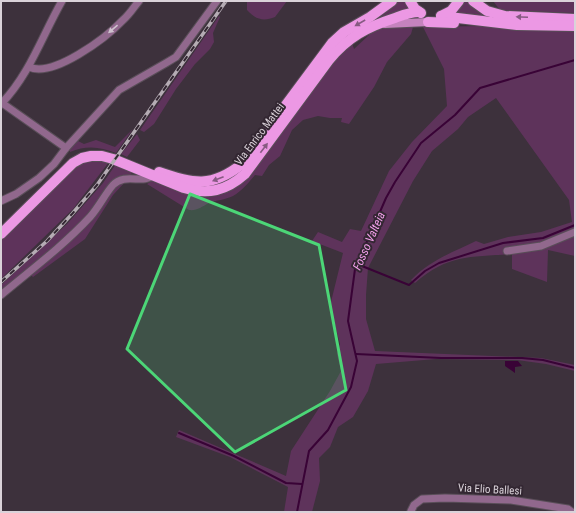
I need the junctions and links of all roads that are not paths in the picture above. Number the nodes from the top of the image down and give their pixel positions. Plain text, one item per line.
1 (62, 1) edge
2 (139, 1) edge
3 (217, 1) edge
4 (392, 1) edge
5 (410, 1) edge
6 (458, 1) edge
7 (473, 1) edge
8 (428, 16) junction
9 (575, 18) edge
10 (376, 25) junction
11 (517, 25) junction
12 (575, 26) edge
13 (29, 67) junction
14 (1, 103) edge
15 (66, 148) junction
16 (153, 175) junction
17 (1, 201) edge
18 (1, 229) edge
19 (575, 232) edge
20 (1, 234) edge
21 (508, 250) dead end
22 (1, 295) edge
23 (411, 512) edge
24 (572, 512) edge

1 - 13 street
2 -> 13 street
3 - 15 street
4 -> 18 main road, Via Enrico Mattei
5 - 8 main road
6 - 8 main road
9 -> 7 main road
8 - 10 main road
8 - 10 main road, Via Enrico Mattei
8 - 11 main road, Via Enrico Mattei
8 - 11 main road
16 -> 10 main road, Via Enrico Mattei
11 - 12 main road, Via Enrico Mattei
13 - 14 street
14 - 15 street
15 - 17 street
16 - 20 main road, Via Enrico Mattei
16 - 22 street
19 - 21 street
23 - 24 street, Via Elio Ballesi

